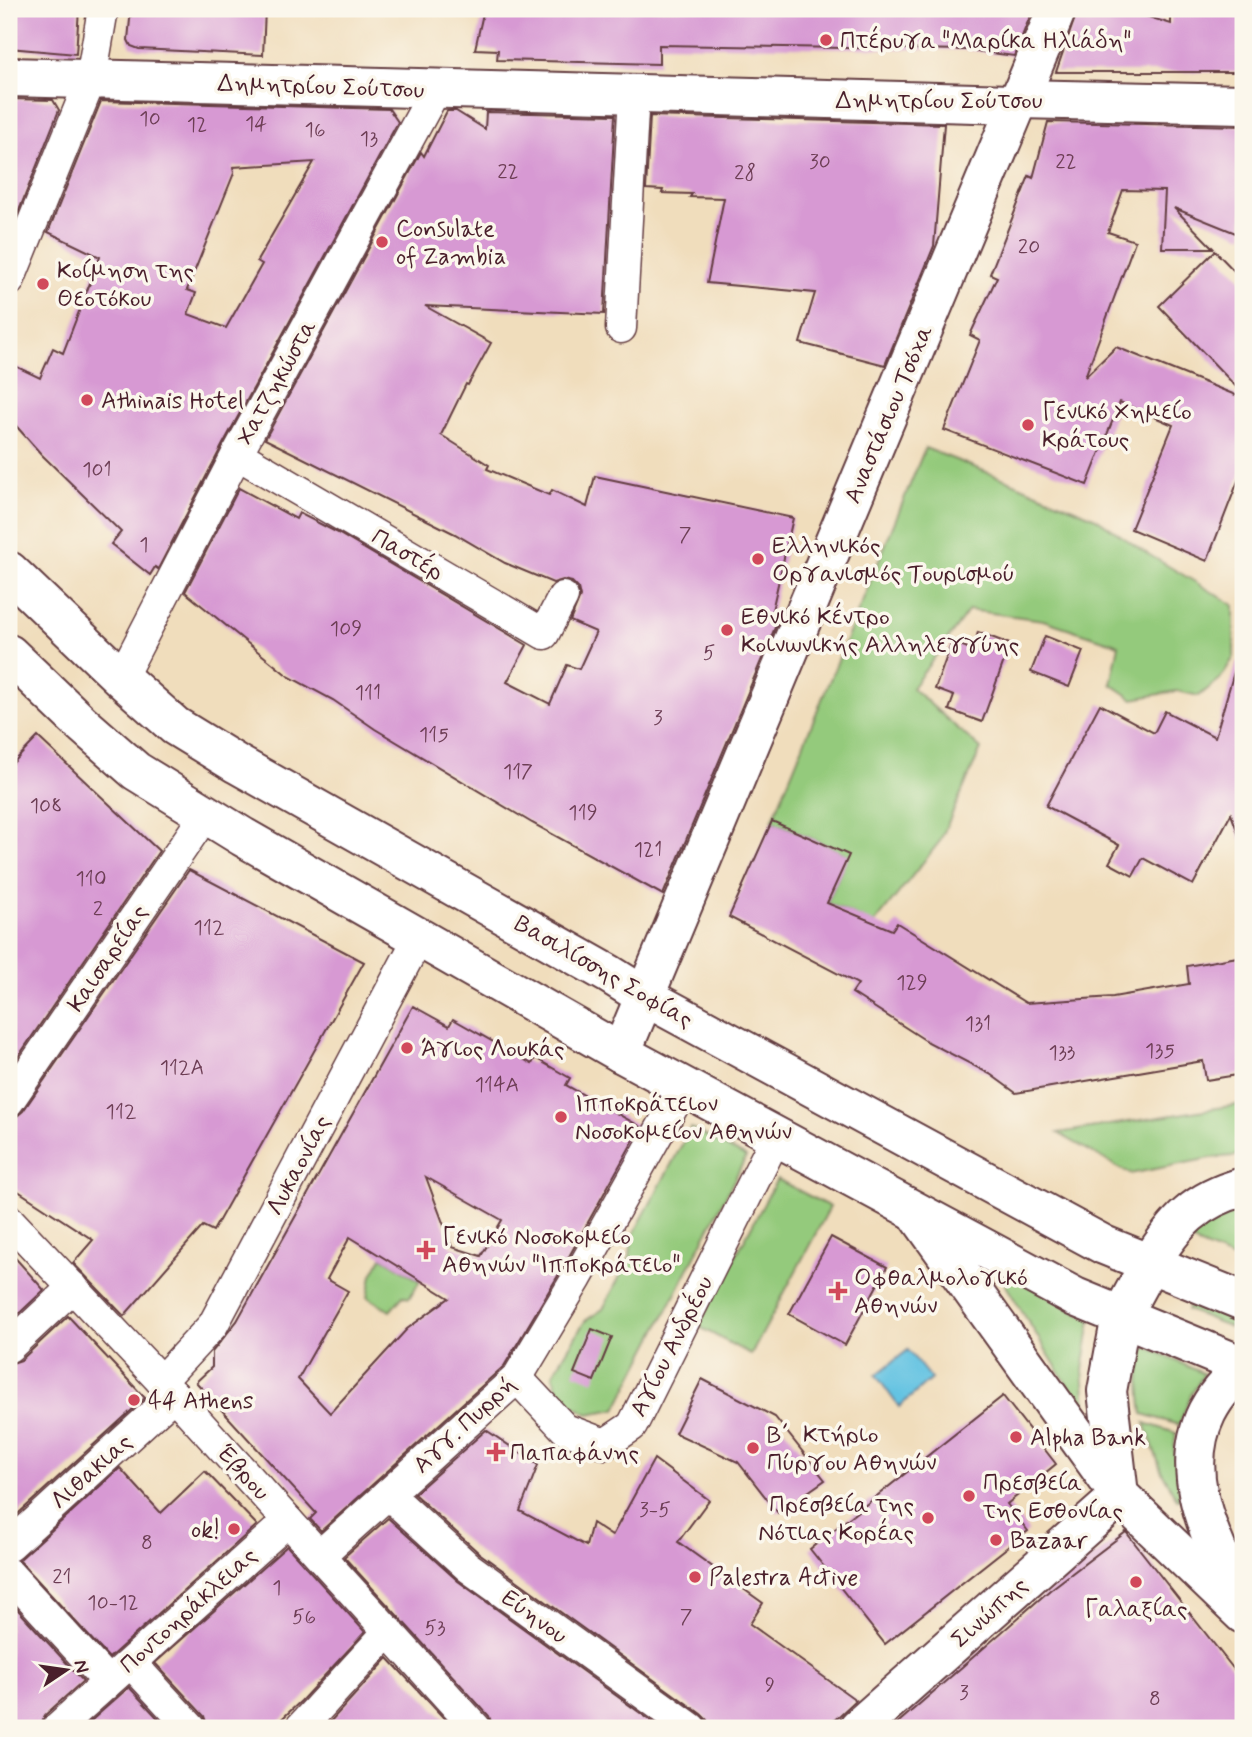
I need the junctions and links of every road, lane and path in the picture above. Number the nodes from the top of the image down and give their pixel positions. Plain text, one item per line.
1 (103, 9) edge
2 (1057, 9) edge
3 (9, 78) edge
4 (91, 79) junction
5 (436, 89) junction
6 (634, 94) junction
7 (1019, 99) junction
8 (1243, 104) edge
9 (9, 282) edge
10 (621, 328) dead end
11 (237, 454) junction
12 (9, 571) edge
13 (563, 597) dead end
14 (9, 654) edge
15 (121, 678) junction
16 (205, 815) junction
17 (419, 937) junction
18 (644, 996) junction
19 (621, 1052) junction
20 (684, 1087) junction
21 (9, 1101) edge
22 (776, 1137) junction
23 (1243, 1187) edge
24 (915, 1210) junction
25 (9, 1220) edge
26 (1150, 1263) junction
27 (73, 1287) junction
28 (1243, 1301) edge
29 (1121, 1316) junction
30 (9, 1347) edge
31 (1243, 1366) edge
32 (1243, 1374) edge
33 (517, 1378) junction
34 (168, 1388) junction
35 (388, 1494) junction
36 (1120, 1496) junction
37 (289, 1521) junction
38 (9, 1546) edge
39 (320, 1555) junction
40 (9, 1574) edge
41 (1243, 1613) edge
42 (389, 1631) junction
43 (131, 1663) junction
44 (108, 1682) junction
45 (306, 1726) edge
46 (57, 1728) edge
47 (191, 1728) edge
48 (475, 1728) edge
49 (691, 1728) edge
50 (858, 1728) edge

1 - 4 street
2 - 7 main road, Αναστάσιου Τσόχα
3 - 4 main road, Δημητρίου Σούτσου
4 - 5 main road, Δημητρίου Σούτσου
4 - 9 street
5 - 6 main road, Δημητρίου Σούτσου
5 - 11 street, Χατζηκώστα
6 - 7 main road, Δημητρίου Σούτσου
6 - 10 street
7 - 8 main road, Δημητρίου Σούτσου
7 - 18 main road, Αναστάσιου Τσόχα
11 - 13 street, Παστέρ
11 - 15 street, Χατζηκώστα
12 - 15 main road, Βασιλίσσης Σοφίας
14 - 16 main road
15 - 18 main road, Βασιλίσσης Σοφίας
16 - 17 main road
16 - 21 street, Καισαρείας
17 - 19 main road
17 - 34 street, Λυκαονίας
18 - 19 main road, Αναστάσιου Τσόχα
18 - 26 main road, Βασιλίσσης Σοφίας
19 - 20 main road
20 - 22 main road
20 - 33 street, Αγγ. Πυρρή
22 - 24 main road
22 - 33 street, Αγίου Ανδρέου
23 - 26 main road
24 - 29 main road
24 - 36 main road
25 - 27 street, Έβρου
26 - 28 main road, Βασιλίσσης Σοφίας
26 - 29 main road
27 - 30 street
27 - 34 street, Έβρου
29 - 31 main road
29 - 36 main road
32 - 41 main road
33 - 35 street, Αγγ. Πυρρή
34 - 37 street, Έβρου
34 - 38 street, Λιθακιας
35 - 39 street, Αγγ. Πυρρή
35 - 49 street, Εύηνου
36 - 41 main road
36 - 50 main road, Σινώπης
37 - 39 street, Έβρου
37 - 43 street, Ποντοηράκλειας
39 - 42 street, Έβρου
40 - 44 street
42 - 45 street
42 - 48 street, Έβρου
43 - 44 street, Ποντοηράκλειας
43 - 47 street
44 - 46 street, Ποντοηράκλειας

